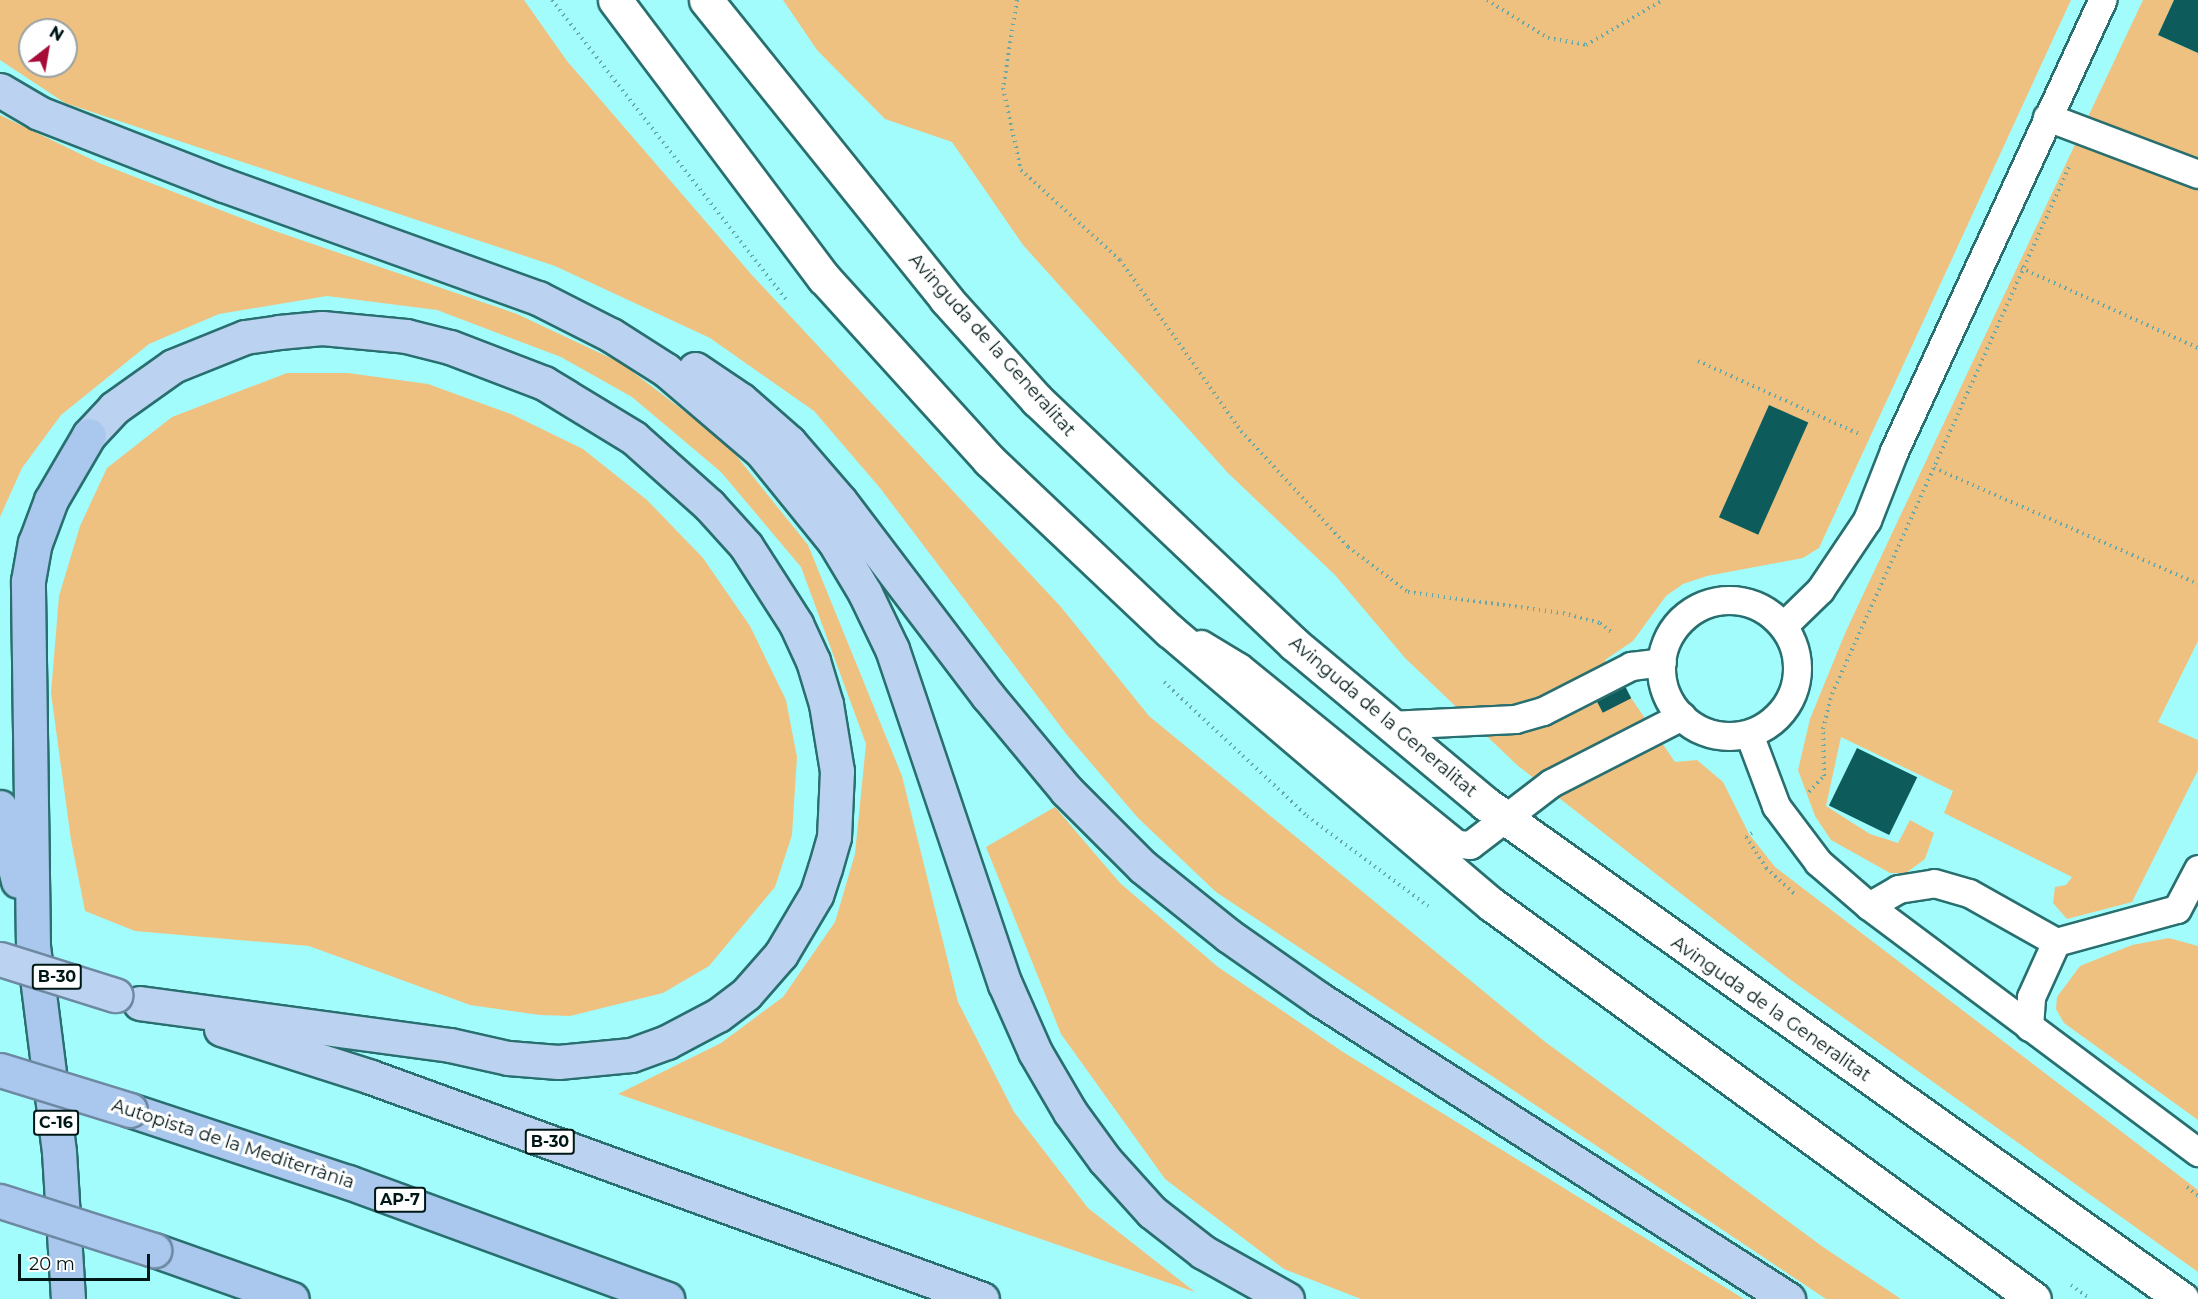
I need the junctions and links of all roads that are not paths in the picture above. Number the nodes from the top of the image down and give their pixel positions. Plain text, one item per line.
1 (615, 0) edge
2 (706, 0) edge
3 (2103, 0) edge
4 (0, 90) edge
5 (2047, 117) junction
6 (2198, 174) edge
7 (538, 298) junction
8 (1783, 626) junction
9 (1170, 631) junction
10 (1662, 662) junction
11 (1682, 716) junction
12 (1389, 725) junction
13 (1749, 734) junction
14 (0, 807) edge
15 (1505, 817) junction
16 (2198, 869) edge
17 (1869, 906) junction
18 (2056, 942) junction
19 (33, 947) junction
20 (0, 959) edge
21 (128, 999) junction
22 (2029, 1027) junction
23 (0, 1070) edge
24 (2198, 1152) edge
25 (0, 1201) edge
26 (68, 1299) edge
27 (292, 1299) edge
28 (667, 1299) edge
29 (982, 1299) edge
30 (1287, 1299) edge
31 (1788, 1299) edge
32 (2034, 1299) edge
33 (2182, 1299) edge

1 - 9 street
2 - 12 street, Avinguda de la Generalitat
3 - 5 lane
4 - 7 highway
5 - 6 lane
5 - 8 lane
7 - 30 highway
7 - 31 highway
8 - 10 lane
8 - 13 lane
9 - 15 lane
9 - 32 street
10 - 11 lane
10 - 12 lane
11 - 13 lane
11 - 15 lane
12 - 15 street, Avinguda de la Generalitat
13 - 17 lane
14 - 19 highway, C-16
15 - 33 street, Avinguda de la Generalitat
16 - 18 lane
17 - 18 lane
17 - 22 lane
18 - 22 lane
19 - 21 highway
19 - 26 highway, C-16
20 - 21 highway, B-30, bridge
21 - 29 highway, B-30
22 - 24 lane
23 - 28 highway, Autopista de la Mediterrània / AP-7, bridge
25 - 27 highway, bridge

